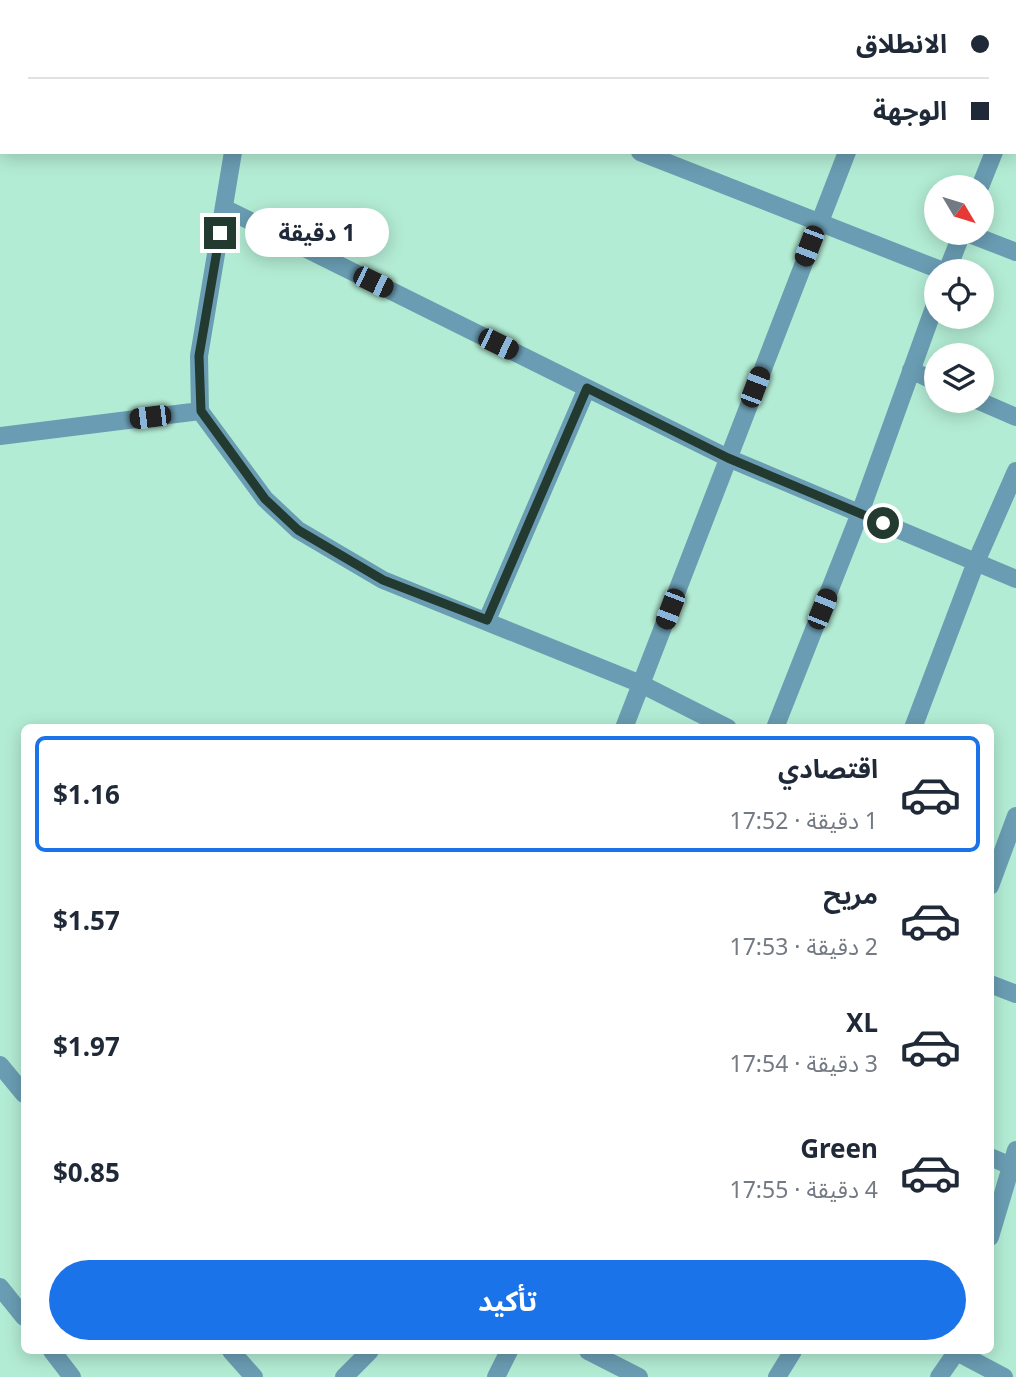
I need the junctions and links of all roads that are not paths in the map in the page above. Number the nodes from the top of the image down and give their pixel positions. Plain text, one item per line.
1 (233, 154) edge
2 (645, 154) edge
3 (846, 154) edge
4 (993, 154) edge
5 (985, 175) edge
6 (224, 208) junction
7 (818, 222) junction
8 (994, 243) edge
9 (1016, 252) edge
10 (924, 263) edge
11 (926, 329) edge
12 (911, 370) junction
13 (924, 376) edge
14 (587, 388) junction
15 (994, 407) edge
16 (201, 411) junction
17 (1016, 417) edge
18 (0, 436) edge
19 (728, 458) junction
20 (1016, 471) edge
21 (860, 513) junction
22 (976, 562) junction
23 (1016, 579) edge
24 (487, 620) junction
25 (641, 684) junction
26 (626, 724) edge
27 (720, 724) edge
28 (777, 724) edge
29 (915, 724) edge
30 (1016, 816) edge
31 (998, 841) edge
32 (994, 864) edge
33 (994, 986) edge
34 (1016, 994) edge
35 (0, 1065) edge
36 (21, 1090) edge
37 (994, 1157) edge
38 (1014, 1158) edge
39 (994, 1224) edge
40 (0, 1287) edge
41 (21, 1313) edge
42 (54, 1354) edge
43 (234, 1354) edge
44 (367, 1354) edge
45 (508, 1354) edge
46 (594, 1354) edge
47 (791, 1354) edge
48 (954, 1354) edge
49 (962, 1354) edge
50 (72, 1377) edge
51 (254, 1377) edge
52 (344, 1377) edge
53 (496, 1377) edge
54 (639, 1377) edge
55 (777, 1377) edge
56 (939, 1377) edge
57 (1004, 1377) edge

1 - 6 street
2 - 7 street
3 - 7 street
4 - 5 street
6 - 14 street
6 - 16 street
7 - 10 street
7 - 19 street
8 - 9 street
11 - 12 street
12 - 13 street
12 - 21 street
14 - 19 street
14 - 24 street
15 - 17 street
16 - 18 street
16 - 24 street
19 - 21 street
19 - 25 street
20 - 22 street
21 - 22 street
21 - 28 street
22 - 23 street
22 - 29 street
24 - 25 street
25 - 26 street
25 - 27 street
30 - 31 street
31 - 32 street
33 - 34 street
35 - 36 street
37 - 38 street
38 - 39 street
40 - 41 street
42 - 50 street
43 - 51 street
44 - 52 street
45 - 53 street
46 - 54 street
47 - 55 street
48 - 56 street
49 - 57 street

